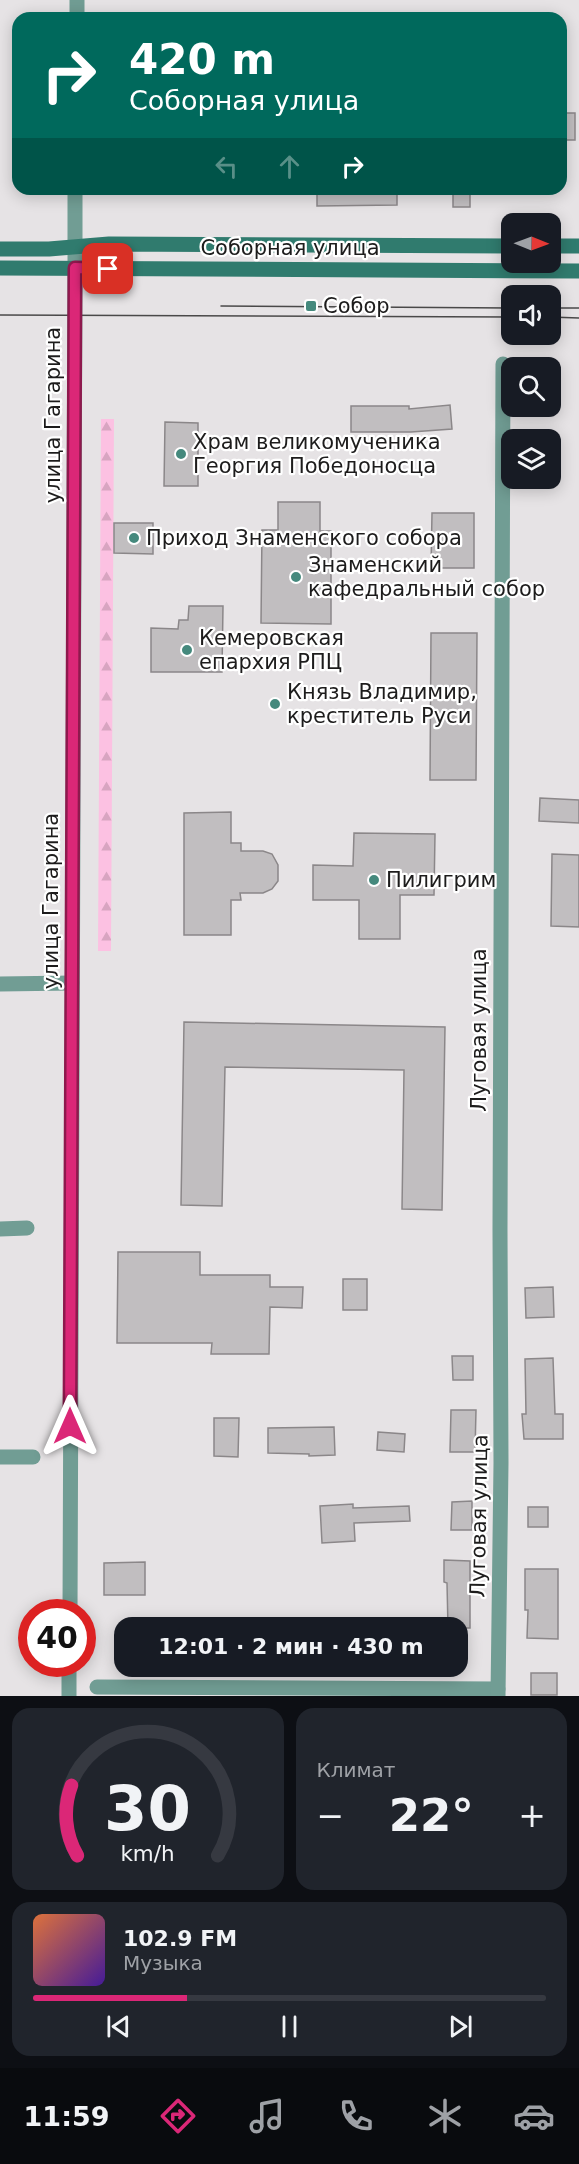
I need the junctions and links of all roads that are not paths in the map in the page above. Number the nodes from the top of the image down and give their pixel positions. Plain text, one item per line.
1 (75, 195) edge
2 (501, 246) edge
3 (561, 246) edge
4 (579, 246) edge
5 (75, 247) junction
6 (0, 249) edge
7 (501, 266) edge
8 (0, 268) edge
9 (75, 268) junction
10 (561, 269) edge
11 (579, 270) edge
12 (503, 417) edge
13 (72, 983) junction
14 (0, 984) edge
15 (0, 1228) edge
16 (27, 1228) dead end
17 (0, 1457) edge
18 (33, 1457) dead end
19 (70, 1599) edge
20 (69, 1677) edge
21 (97, 1688) dead end
22 (498, 1693) edge
23 (69, 1696) edge

1 - 5 street, улица Гагарина
2 - 5 main road, Соборная улица
3 - 4 main road
5 - 6 main road, Соборная улица
5 - 9 street, улица Гагарина
7 - 9 main road, Соборная улица
8 - 9 main road, Соборная улица
9 - 13 street, улица Гагарина
10 - 11 main road, Соборная улица
12 - 22 street, Луговая улица
13 - 14 street
13 - 19 street, улица Гагарина
15 - 16 street
17 - 18 street
20 - 23 street
21 - 22 street

